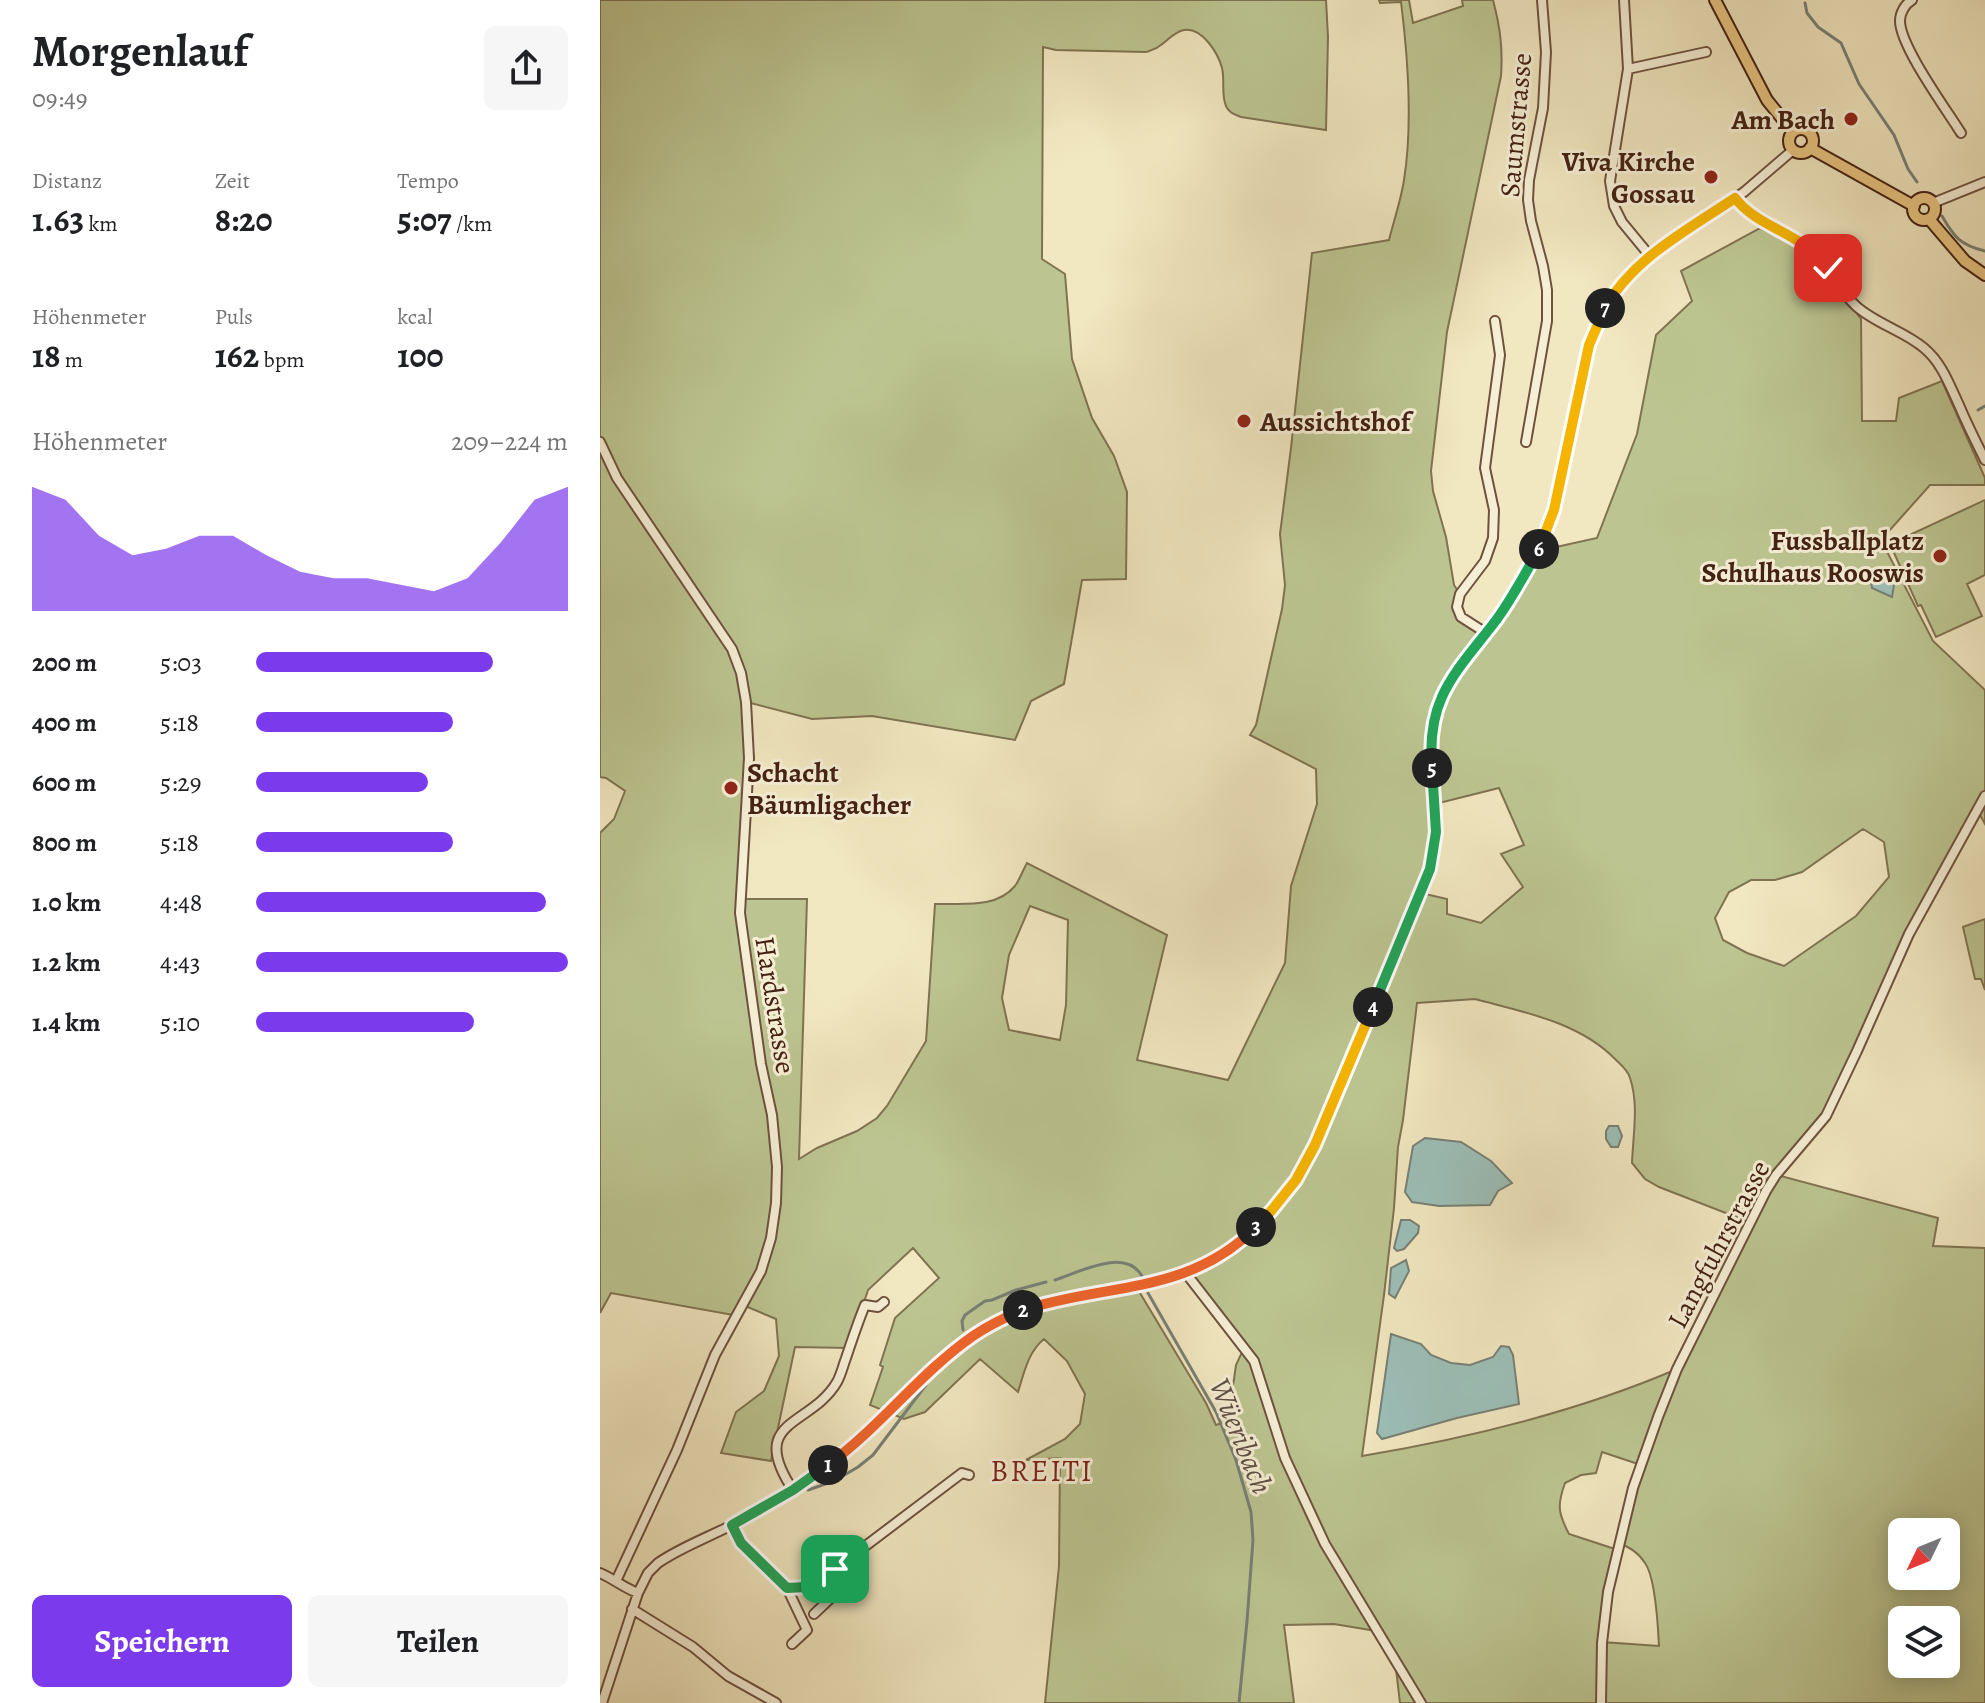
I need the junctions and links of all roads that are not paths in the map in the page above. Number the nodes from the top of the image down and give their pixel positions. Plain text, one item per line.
1 (1542, 0) edge
2 (1624, 0) edge
3 (1715, 0) edge
4 (1912, 0) edge
5 (1706, 52) dead end
6 (1628, 69) junction
7 (1793, 132) junction
8 (1961, 133) dead end
9 (1810, 148) junction
10 (1793, 150) junction
11 (1985, 182) edge
12 (1735, 198) junction
13 (1933, 203) junction
14 (1914, 206) junction
15 (1929, 219) junction
16 (1650, 256) junction
17 (1985, 275) edge
18 (1495, 321) dead end
19 (600, 442) edge
20 (1526, 442) dead end
21 (1985, 460) edge
22 (1486, 633) junction
23 (1985, 796) edge
24 (1185, 1272) junction
25 (884, 1302) dead end
26 (969, 1475) dead end
27 (793, 1490) junction
28 (732, 1525) junction
29 (600, 1573) edge
30 (829, 1573) junction
31 (616, 1581) junction
32 (787, 1588) junction
33 (638, 1593) junction
34 (632, 1609) junction
35 (814, 1614) dead end
36 (792, 1644) dead end
37 (602, 1702) edge
38 (776, 1703) edge
39 (1421, 1703) edge
40 (1601, 1703) edge

1 - 20 street, Saumstrasse
2 - 6 street
3 - 7 main road
4 - 8 street
5 - 6 street
6 - 16 street
7 - 9 main road
7 - 10 main road
9 - 10 main road
9 - 14 main road
10 - 12 street
11 - 13 street
12 - 16 street
12 - 21 street
13 - 14 main road
13 - 15 main road
14 - 15 main road
15 - 17 main road
16 - 22 street
18 - 22 street
19 - 31 street, Hardstrasse
22 - 24 street
23 - 40 street, Langfuhrstrasse
24 - 27 street
24 - 39 street
25 - 27 street
26 - 30 street
27 - 28 street
28 - 32 street
28 - 33 street
29 - 31 street
30 - 32 street
30 - 35 street
31 - 33 street
32 - 36 street
33 - 34 street
34 - 37 street
34 - 38 street

